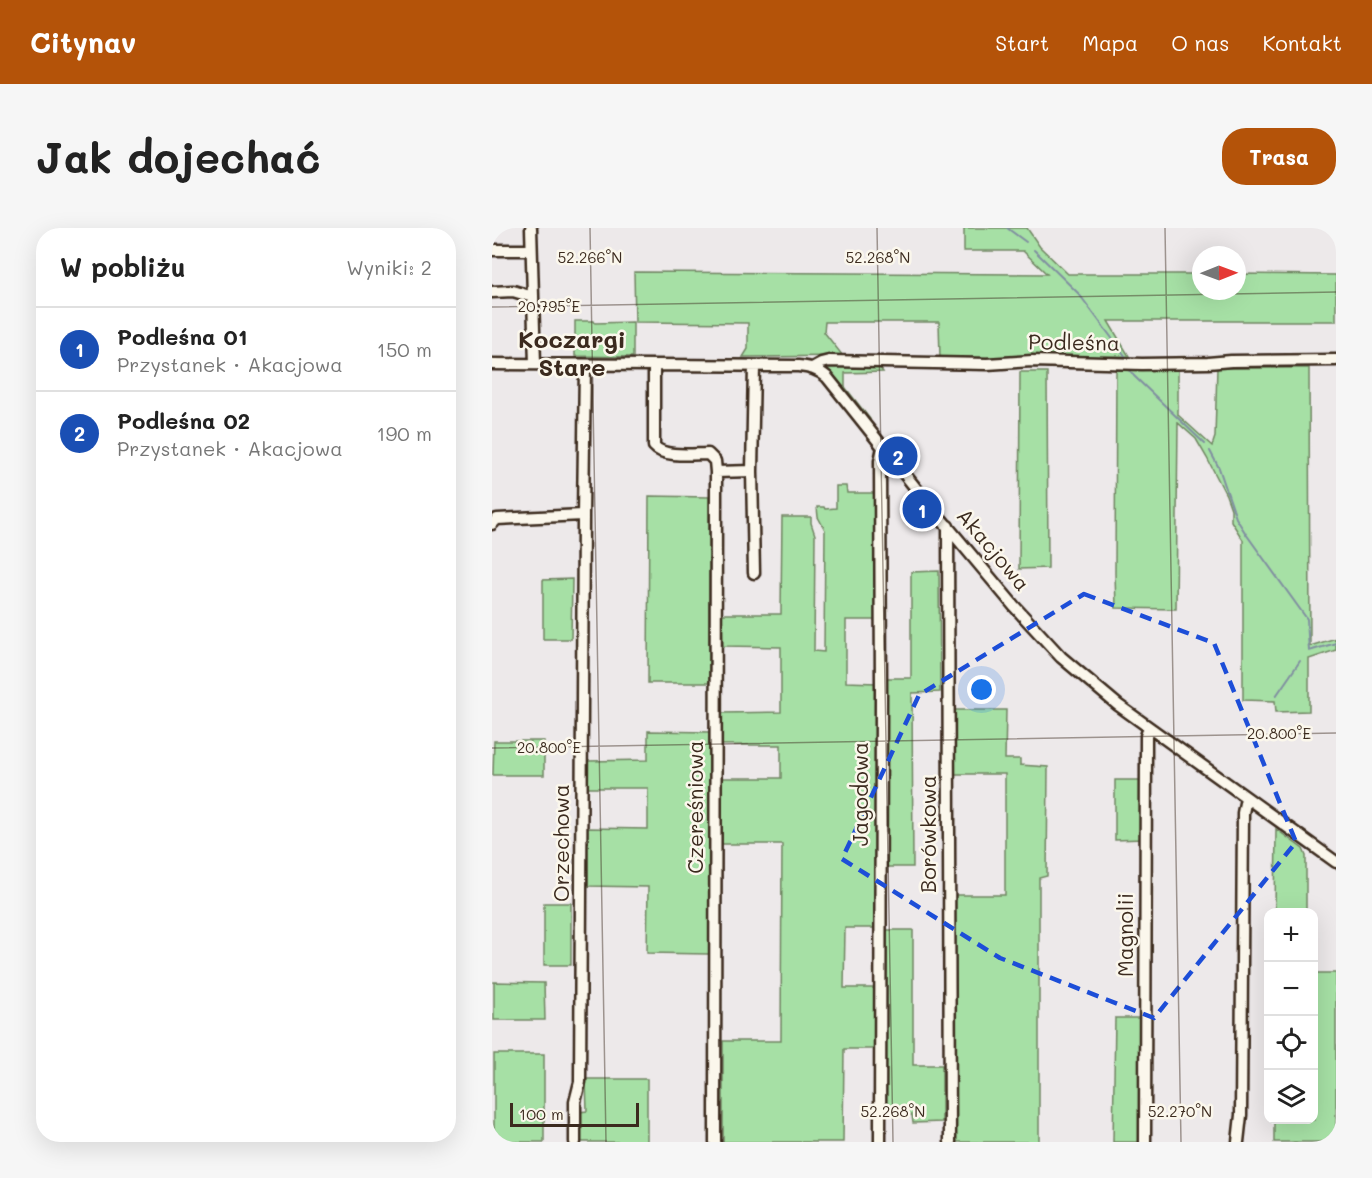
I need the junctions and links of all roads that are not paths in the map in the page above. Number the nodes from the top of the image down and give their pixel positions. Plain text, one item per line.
1 (531, 228) edge
2 (492, 250) edge
3 (531, 250) junction
4 (492, 291) edge
5 (533, 297) junction
6 (1336, 360) edge
7 (492, 364) edge
8 (535, 364) junction
9 (585, 364) junction
10 (654, 365) junction
11 (754, 366) junction
12 (812, 368) junction
13 (883, 447) junction
14 (752, 471) junction
15 (716, 472) junction
16 (582, 515) junction
17 (492, 524) edge
18 (948, 526) junction
19 (754, 573) dead end
20 (1149, 728) junction
21 (1246, 798) junction
22 (1336, 862) edge
23 (575, 1142) edge
24 (715, 1142) edge
25 (880, 1142) edge
26 (950, 1142) edge
27 (1145, 1142) edge
28 (1238, 1142) edge

1 - 3 street
2 - 3 street
3 - 5 street
4 - 5 street
5 - 8 street
6 - 12 street, Podleśna
7 - 8 street
8 - 9 street
9 - 10 street
9 - 16 street, Orzechowa
10 - 11 street
10 - 15 street
11 - 12 street
11 - 14 street
12 - 13 street, Akacjowa
13 - 18 street, Akacjowa
13 - 25 street, Jagodowa
14 - 15 street
14 - 19 street
15 - 24 street, Czereśniowa
16 - 17 street
16 - 23 street, Orzechowa
18 - 20 street, Akacjowa
18 - 26 street, Borówkowa
20 - 21 street, Akacjowa
20 - 27 street, Magnolii
21 - 22 street, Akacjowa
21 - 28 street

